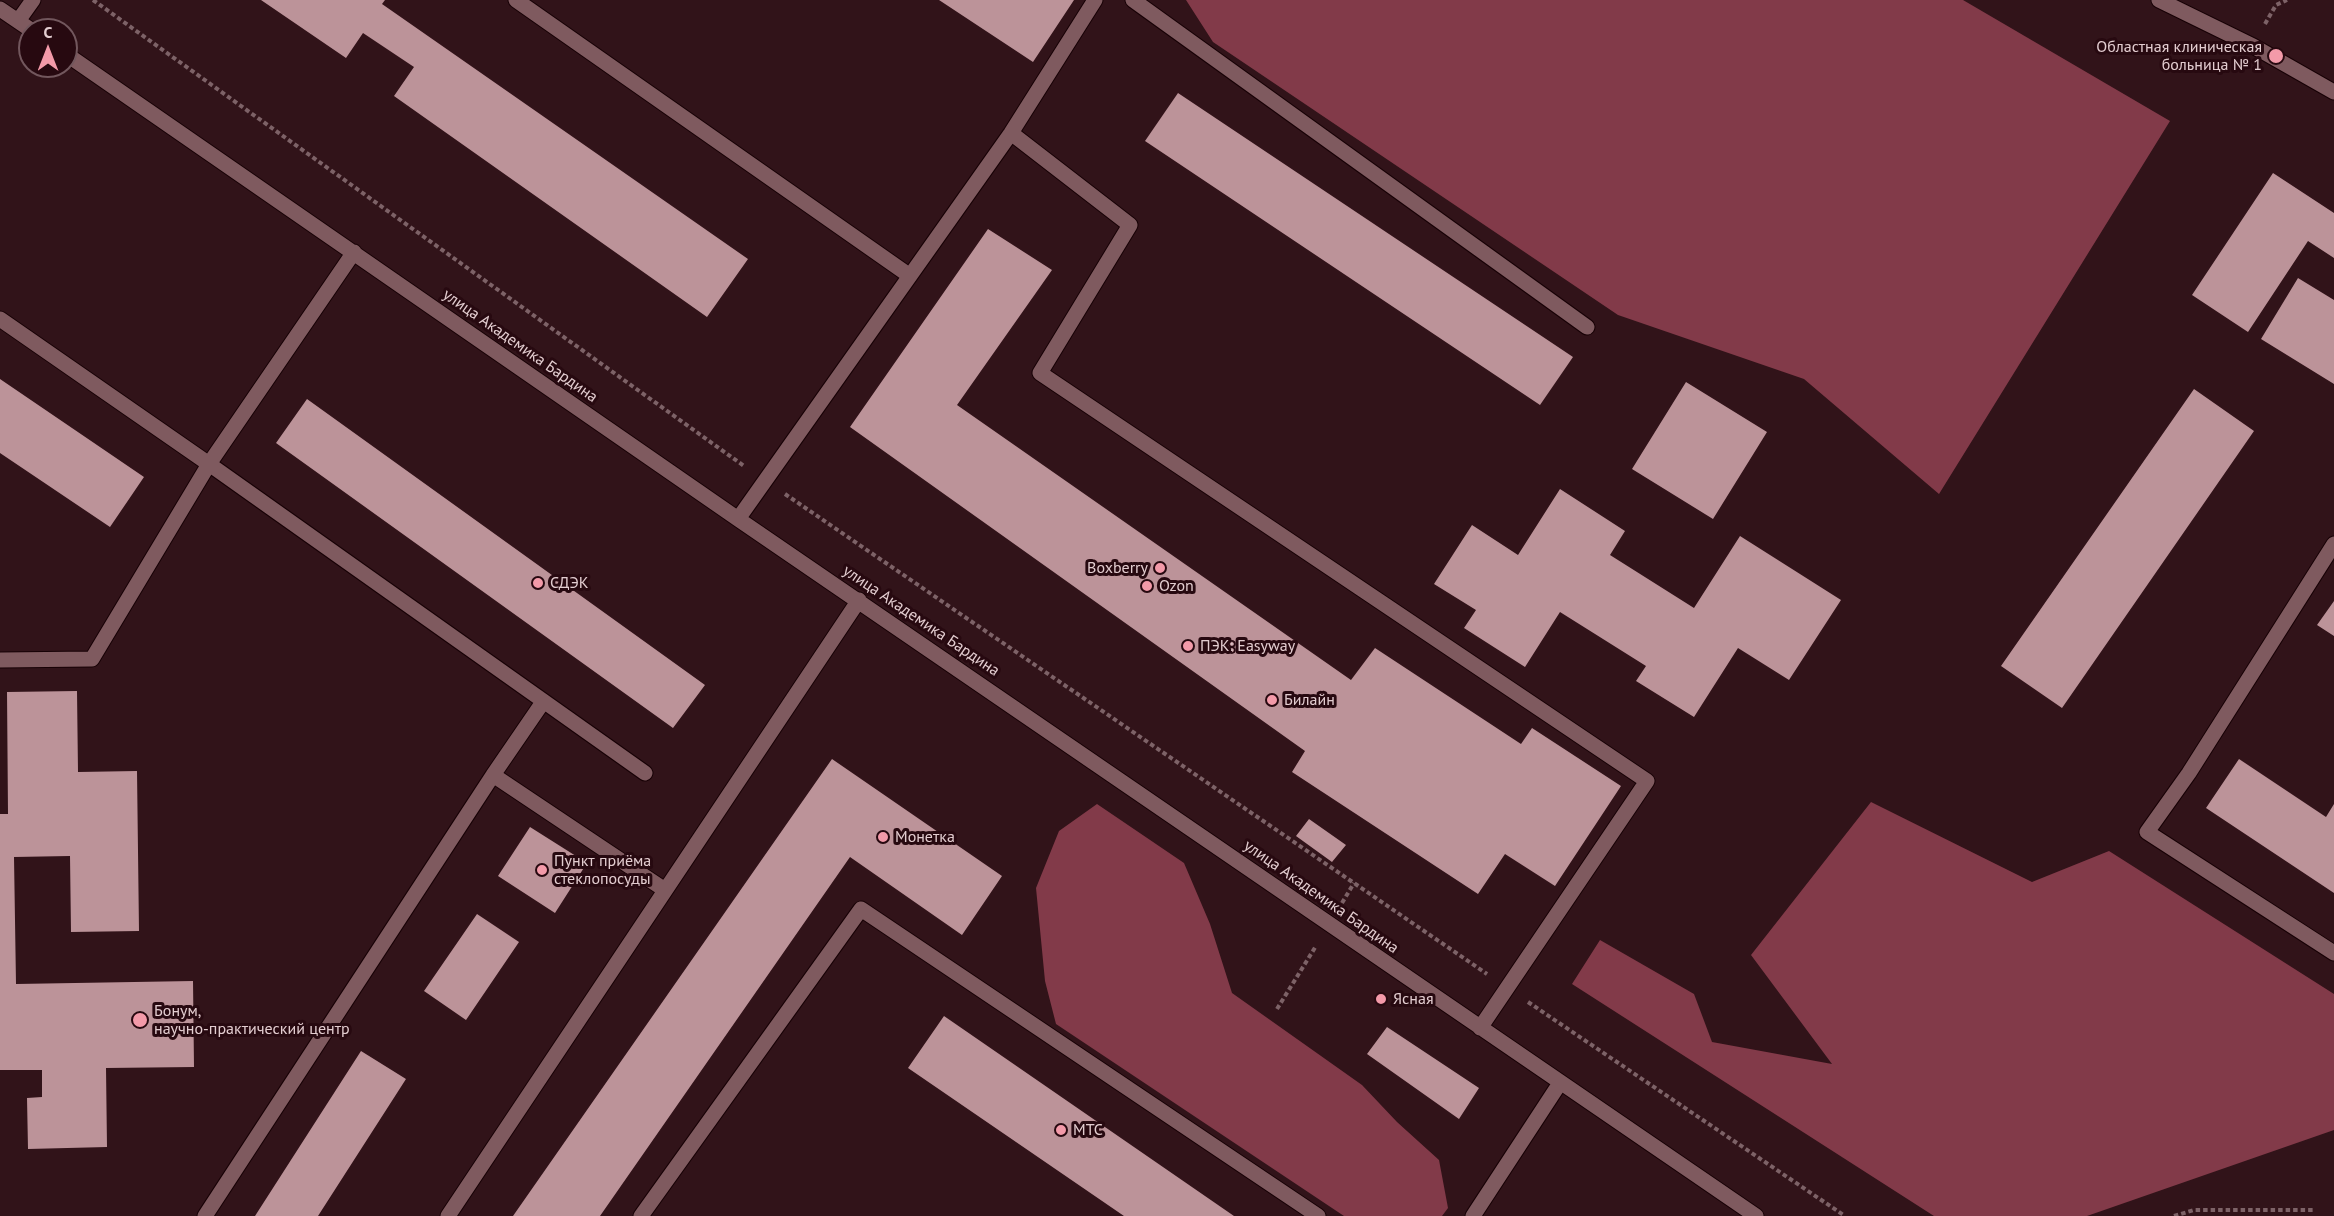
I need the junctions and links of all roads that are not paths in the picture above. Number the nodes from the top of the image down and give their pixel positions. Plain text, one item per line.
1 (33, 0) edge
2 (516, 0) edge
3 (1095, 0) edge
4 (1133, 0) edge
5 (2159, 0) edge
6 (0, 9) edge
7 (27, 18) edge
8 (18, 21) edge
9 (78, 62) edge
10 (2334, 92) edge
11 (1011, 133) junction
12 (354, 252) junction
13 (910, 276) junction
14 (0, 319) edge
15 (1587, 327) dead end
16 (209, 464) junction
17 (738, 519) junction
18 (2334, 544) edge
19 (859, 600) junction
20 (0, 660) edge
21 (543, 702) junction
22 (645, 773) dead end
23 (493, 775) junction
24 (666, 890) junction
25 (2334, 953) edge
26 (1480, 1028) junction
27 (1560, 1083) junction
28 (205, 1216) edge
29 (448, 1216) edge
30 (641, 1216) edge
31 (1318, 1216) edge
32 (1473, 1216) edge
33 (1756, 1216) edge

1 - 7 street
2 - 13 street
3 - 11 street
4 - 15 street
5 - 10 street
6 - 8 street
9 - 12 street, улица Академика Бардина
11 - 13 street
11 - 26 street
12 - 16 street
12 - 17 street, улица Академика Бардина
13 - 17 street
14 - 16 street
16 - 20 street
16 - 21 street
17 - 19 street, улица Академика Бардина
18 - 25 street
19 - 24 street
19 - 26 street, улица Академика Бардина
21 - 22 street
21 - 23 street
23 - 24 street
23 - 28 street
24 - 29 street
26 - 27 street, улица Академика Бардина
27 - 32 street
27 - 33 street, улица Академика Бардина
30 - 31 street

